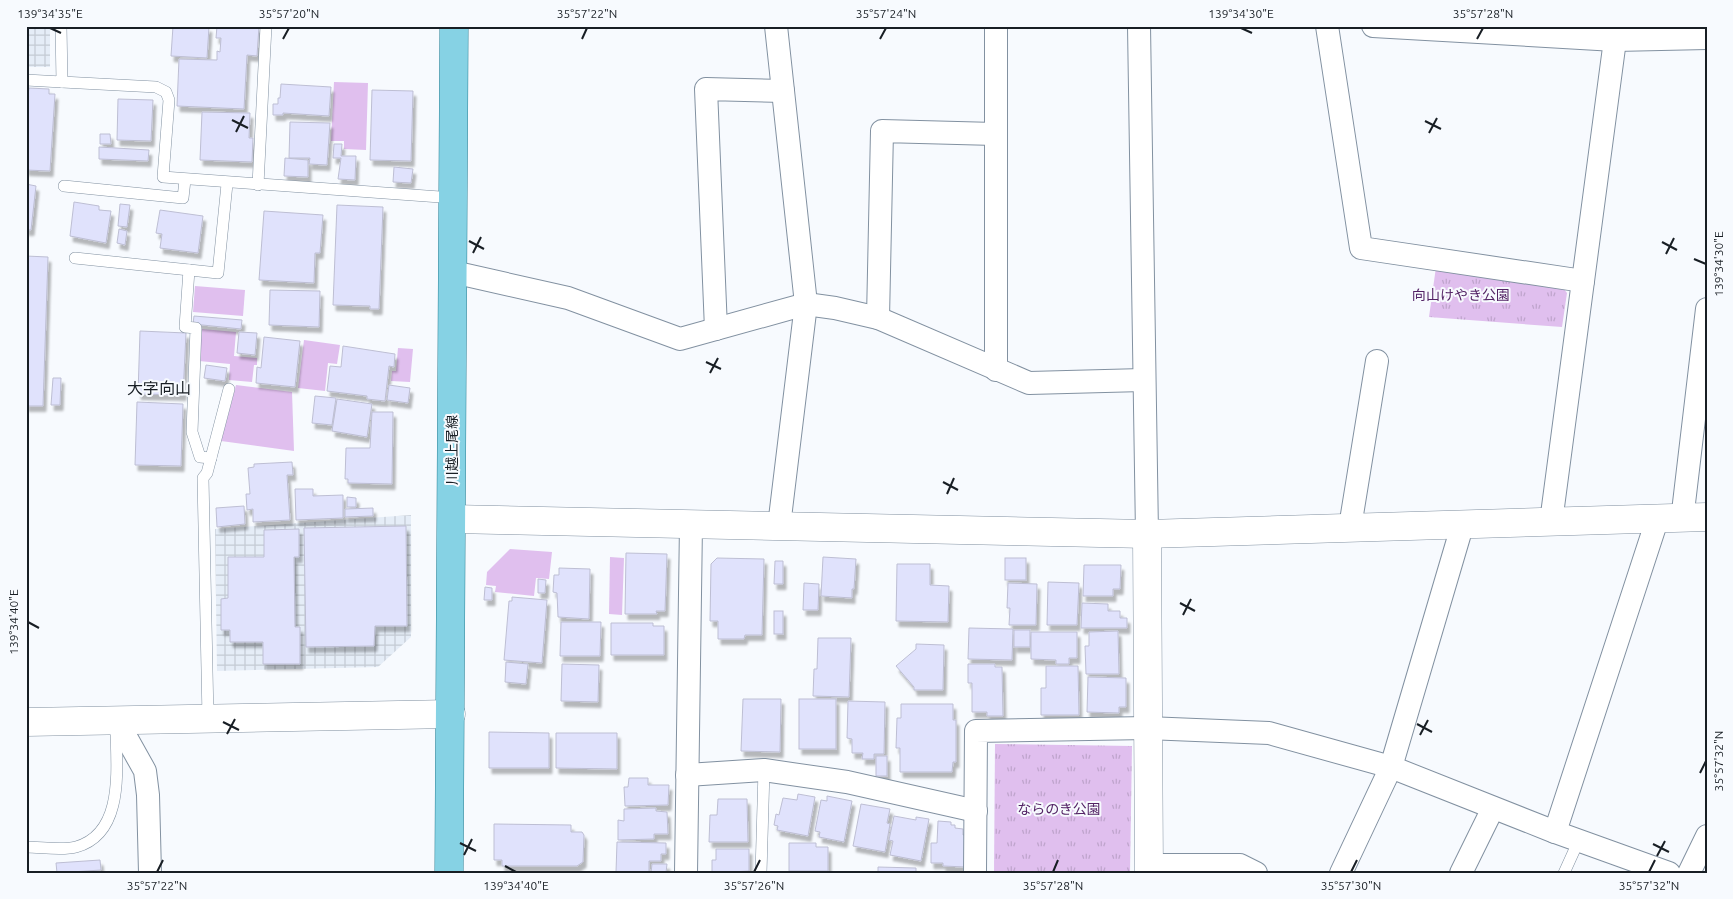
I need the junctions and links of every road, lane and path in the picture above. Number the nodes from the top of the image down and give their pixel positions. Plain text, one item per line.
1 (61, 26) edge
2 (266, 26) edge
3 (454, 26) edge
4 (776, 26) edge
5 (996, 26) edge
6 (1139, 26) edge
7 (1327, 26) edge
8 (1373, 26) edge
9 (1707, 38) edge
10 (1615, 40) junction
11 (26, 80) edge
12 (62, 82) junction
13 (783, 91) junction
14 (996, 134) junction
15 (185, 180) junction
16 (227, 184) junction
17 (258, 185) junction
18 (64, 186) dead end
19 (454, 198) junction
20 (75, 258) dead end
21 (189, 270) junction
22 (453, 272) junction
23 (1583, 281) junction
24 (806, 304) junction
25 (1707, 309) edge
26 (878, 318) junction
27 (716, 329) junction
28 (1378, 361) dead end
29 (996, 370) junction
30 (1143, 380) junction
31 (229, 389) dead end
32 (211, 458) junction
33 (452, 519) junction
34 (1682, 519) edge
35 (1551, 522) junction
36 (692, 524) junction
37 (1463, 524) junction
38 (779, 526) junction
39 (1350, 527) junction
40 (1147, 534) junction
41 (451, 714) junction
42 (208, 718) junction
43 (116, 719) junction
44 (26, 722) edge
45 (1147, 728) junction
46 (1391, 767) junction
47 (764, 770) junction
48 (687, 774) junction
49 (1493, 808) junction
50 (976, 810) junction
51 (1555, 832) junction
52 (1707, 836) edge
53 (1579, 840) junction
54 (26, 847) edge
55 (1149, 869) edge
56 (150, 873) edge
57 (449, 873) edge
58 (686, 873) edge
59 (761, 873) edge
60 (975, 873) edge
61 (1256, 873) edge
62 (1341, 873) edge
63 (1461, 873) edge
64 (1564, 873) edge
65 (1669, 873) edge
66 (1689, 873) edge

1 - 12 lane
2 - 17 lane
3 - 19 main road, 川越上尾線
4 - 13 street
5 - 14 street
6 - 30 street
7 - 23 street
8 - 10 street
9 - 10 street
10 - 23 street
11 - 12 lane
12 - 15 lane
13 - 24 street
13 - 27 street
14 - 26 street
14 - 29 street
15 - 16 lane
15 - 18 lane
16 - 17 lane
16 - 21 lane
17 - 19 lane
19 - 22 main road, 川越上尾線
20 - 21 lane
21 - 32 lane
22 - 27 street
22 - 33 main road, 川越上尾線
23 - 35 street
24 - 26 street
24 - 27 street
24 - 38 street
25 - 34 street
26 - 29 street
28 - 39 street
29 - 30 street
30 - 40 street
31 - 32 lane
32 - 42 lane
33 - 36 street
33 - 41 main road, 川越上尾線
34 - 35 street
34 - 51 street
35 - 37 street
36 - 38 street
36 - 48 street
37 - 39 street
37 - 46 street
38 - 40 street
39 - 40 street
40 - 45 street
41 - 42 street
41 - 57 main road, 川越上尾線
42 - 43 street
43 - 44 street
43 - 54 lane
43 - 56 street
45 - 46 street
45 - 50 street
45 - 55 street
46 - 49 street
46 - 62 street
47 - 48 street
47 - 50 street
47 - 59 lane
48 - 58 street
49 - 51 street
49 - 63 street
50 - 60 street
51 - 53 street
52 - 66 street
53 - 64 lane
53 - 65 street
55 - 61 street

